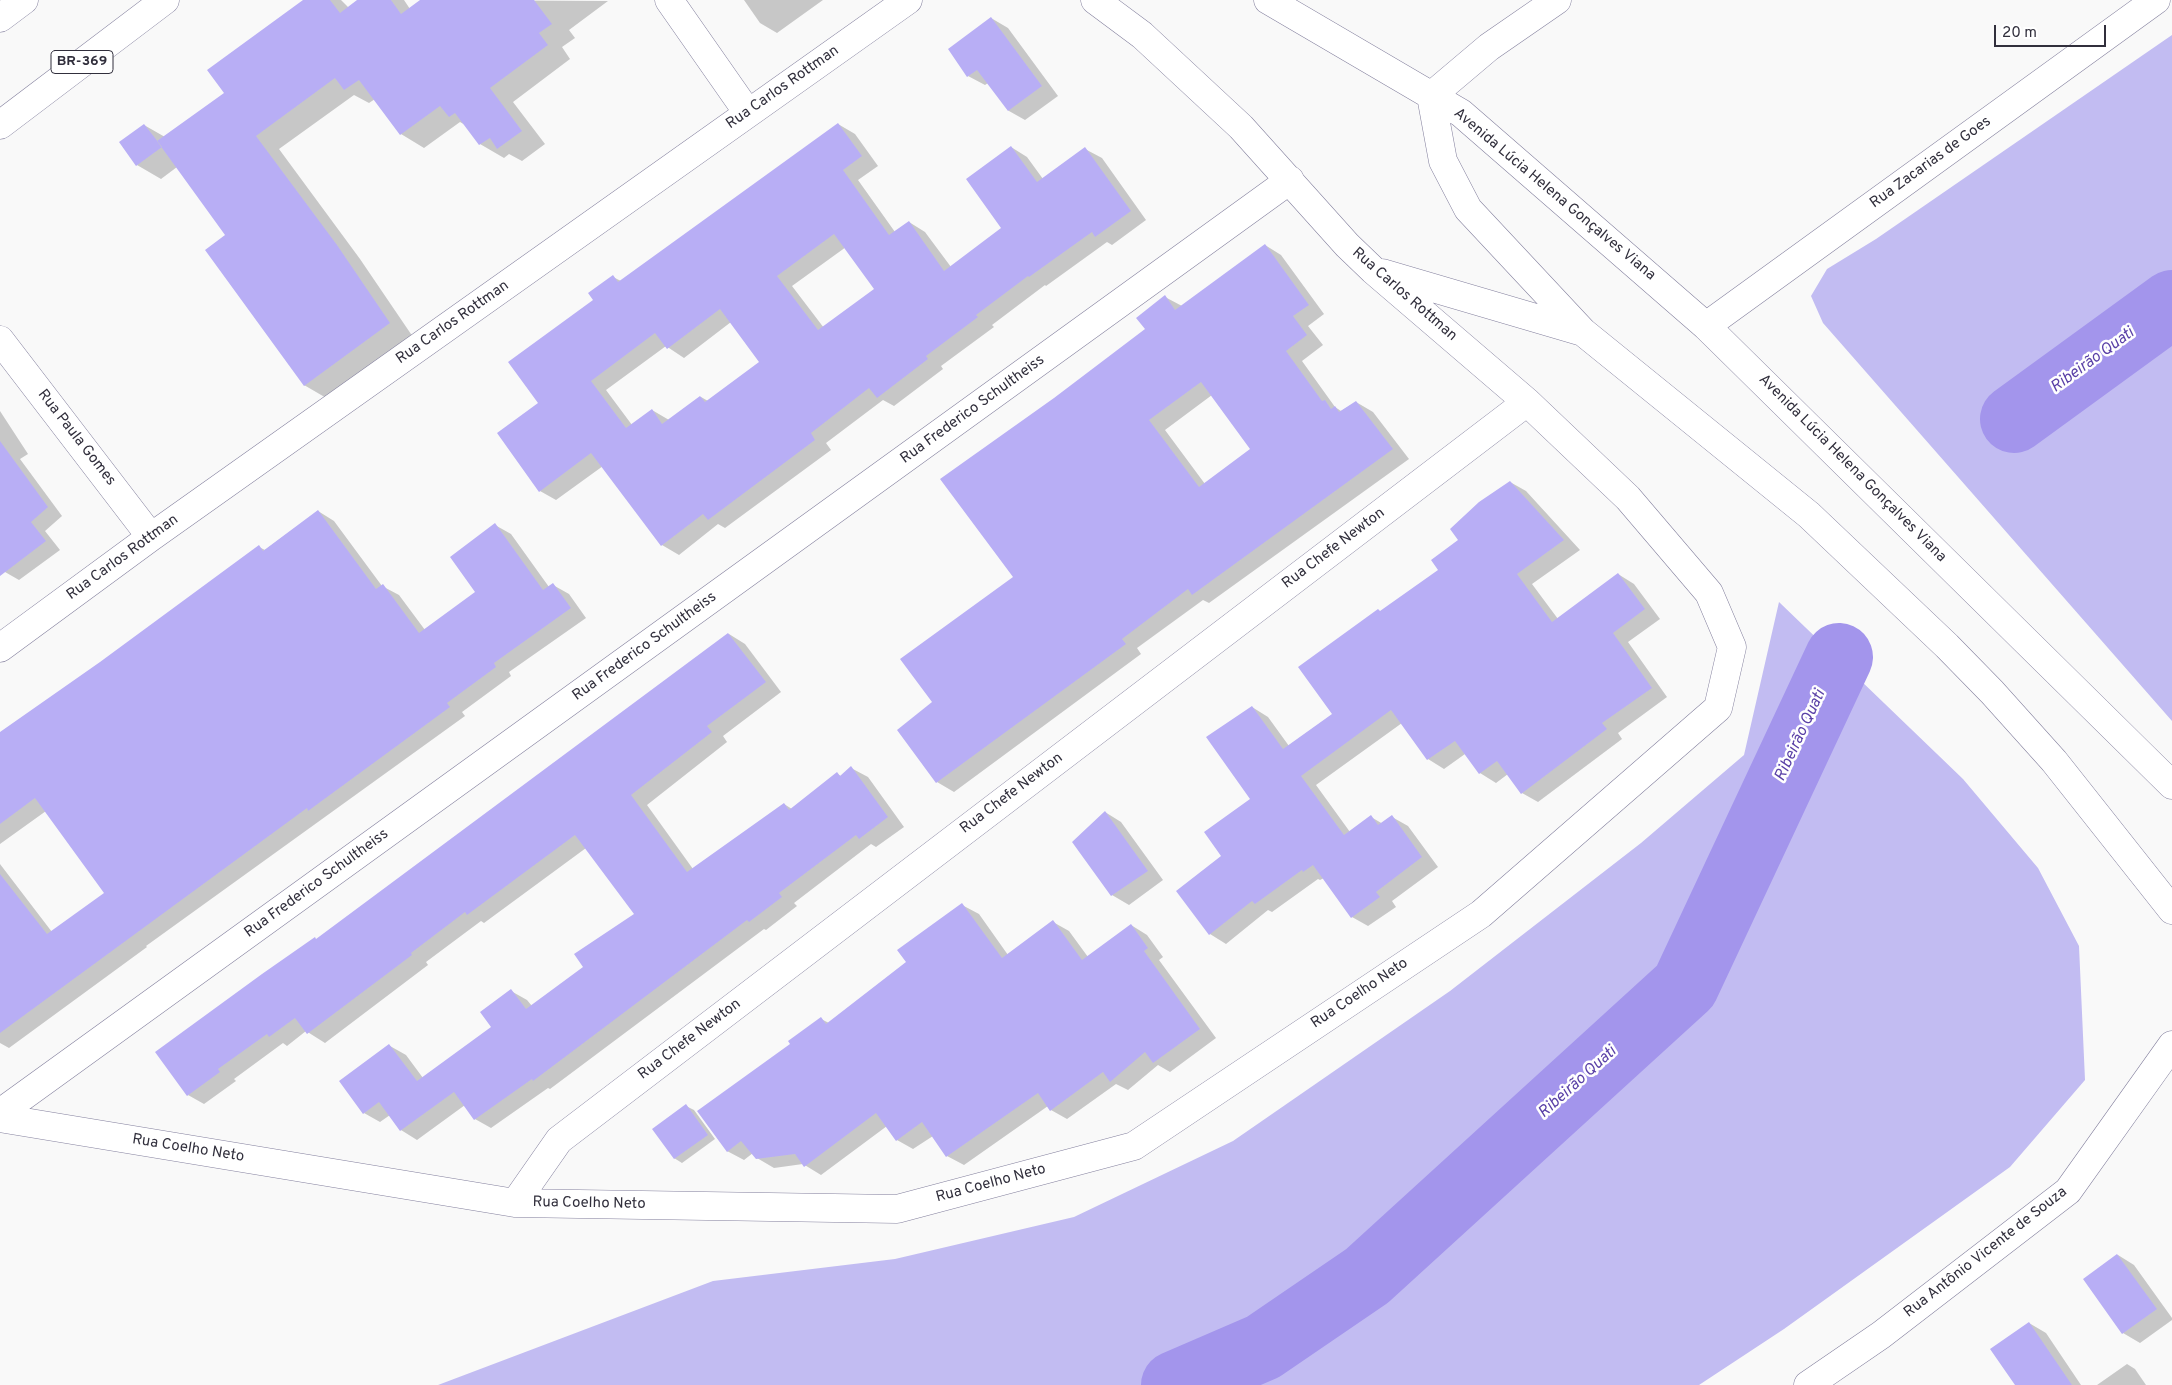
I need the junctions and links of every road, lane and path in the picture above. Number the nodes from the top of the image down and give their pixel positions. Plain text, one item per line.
1 (24, 0) edge
2 (165, 0) edge
3 (669, 0) edge
4 (908, 0) edge
5 (1095, 0) edge
6 (1268, 0) edge
7 (1557, 0) edge
8 (2156, 0) edge
9 (0, 18) edge
10 (1432, 96) junction
11 (748, 113) junction
12 (0, 125) edge
13 (1290, 180) junction
14 (1373, 270) junction
15 (1706, 326) junction
16 (1583, 332) junction
17 (0, 340) edge
18 (1527, 402) junction
19 (151, 537) junction
20 (1709, 593) joint
21 (0, 648) edge
22 (2172, 785) edge
23 (2172, 910) edge
24 (2172, 1045) edge
25 (0, 1113) edge
26 (0, 1118) edge
27 (515, 1203) junction
28 (1808, 1385) edge

1 - 9 main road
2 - 12 main road, BR-369
3 - 11 main road
4 - 11 main road, Rua Carlos Rottman
5 - 13 main road, Rua Carlos Rottman
6 - 10 main road
7 - 10 main road
8 - 15 main road, Rua Zacarias de Goes
10 - 15 main road, Avenida Lúcia Helena Gonçalves Viana
10 - 16 main road, Avenida Lúcia Helena Gonçalves Viana
11 - 19 main road, Rua Carlos Rottman
13 - 14 main road, Rua Carlos Rottman
13 - 25 main road, Rua Frederico Schultheiss
14 - 16 main road
14 - 18 main road, Rua Carlos Rottman
15 - 22 main road, Avenida Lúcia Helena Gonçalves Viana
16 - 23 main road, Avenida Lúcia Helena Gonçalves Viana
17 - 19 main road, Rua Paula Gomes
18 - 20 main road, Rua Carlos Rottman
18 - 27 main road, Rua Chefe Newton
19 - 21 main road, Rua Carlos Rottman
20 - 27 main road, Rua Coelho Neto
24 - 28 main road, Rua Antônio Vicente de Souza
26 - 27 main road, Rua Coelho Neto

